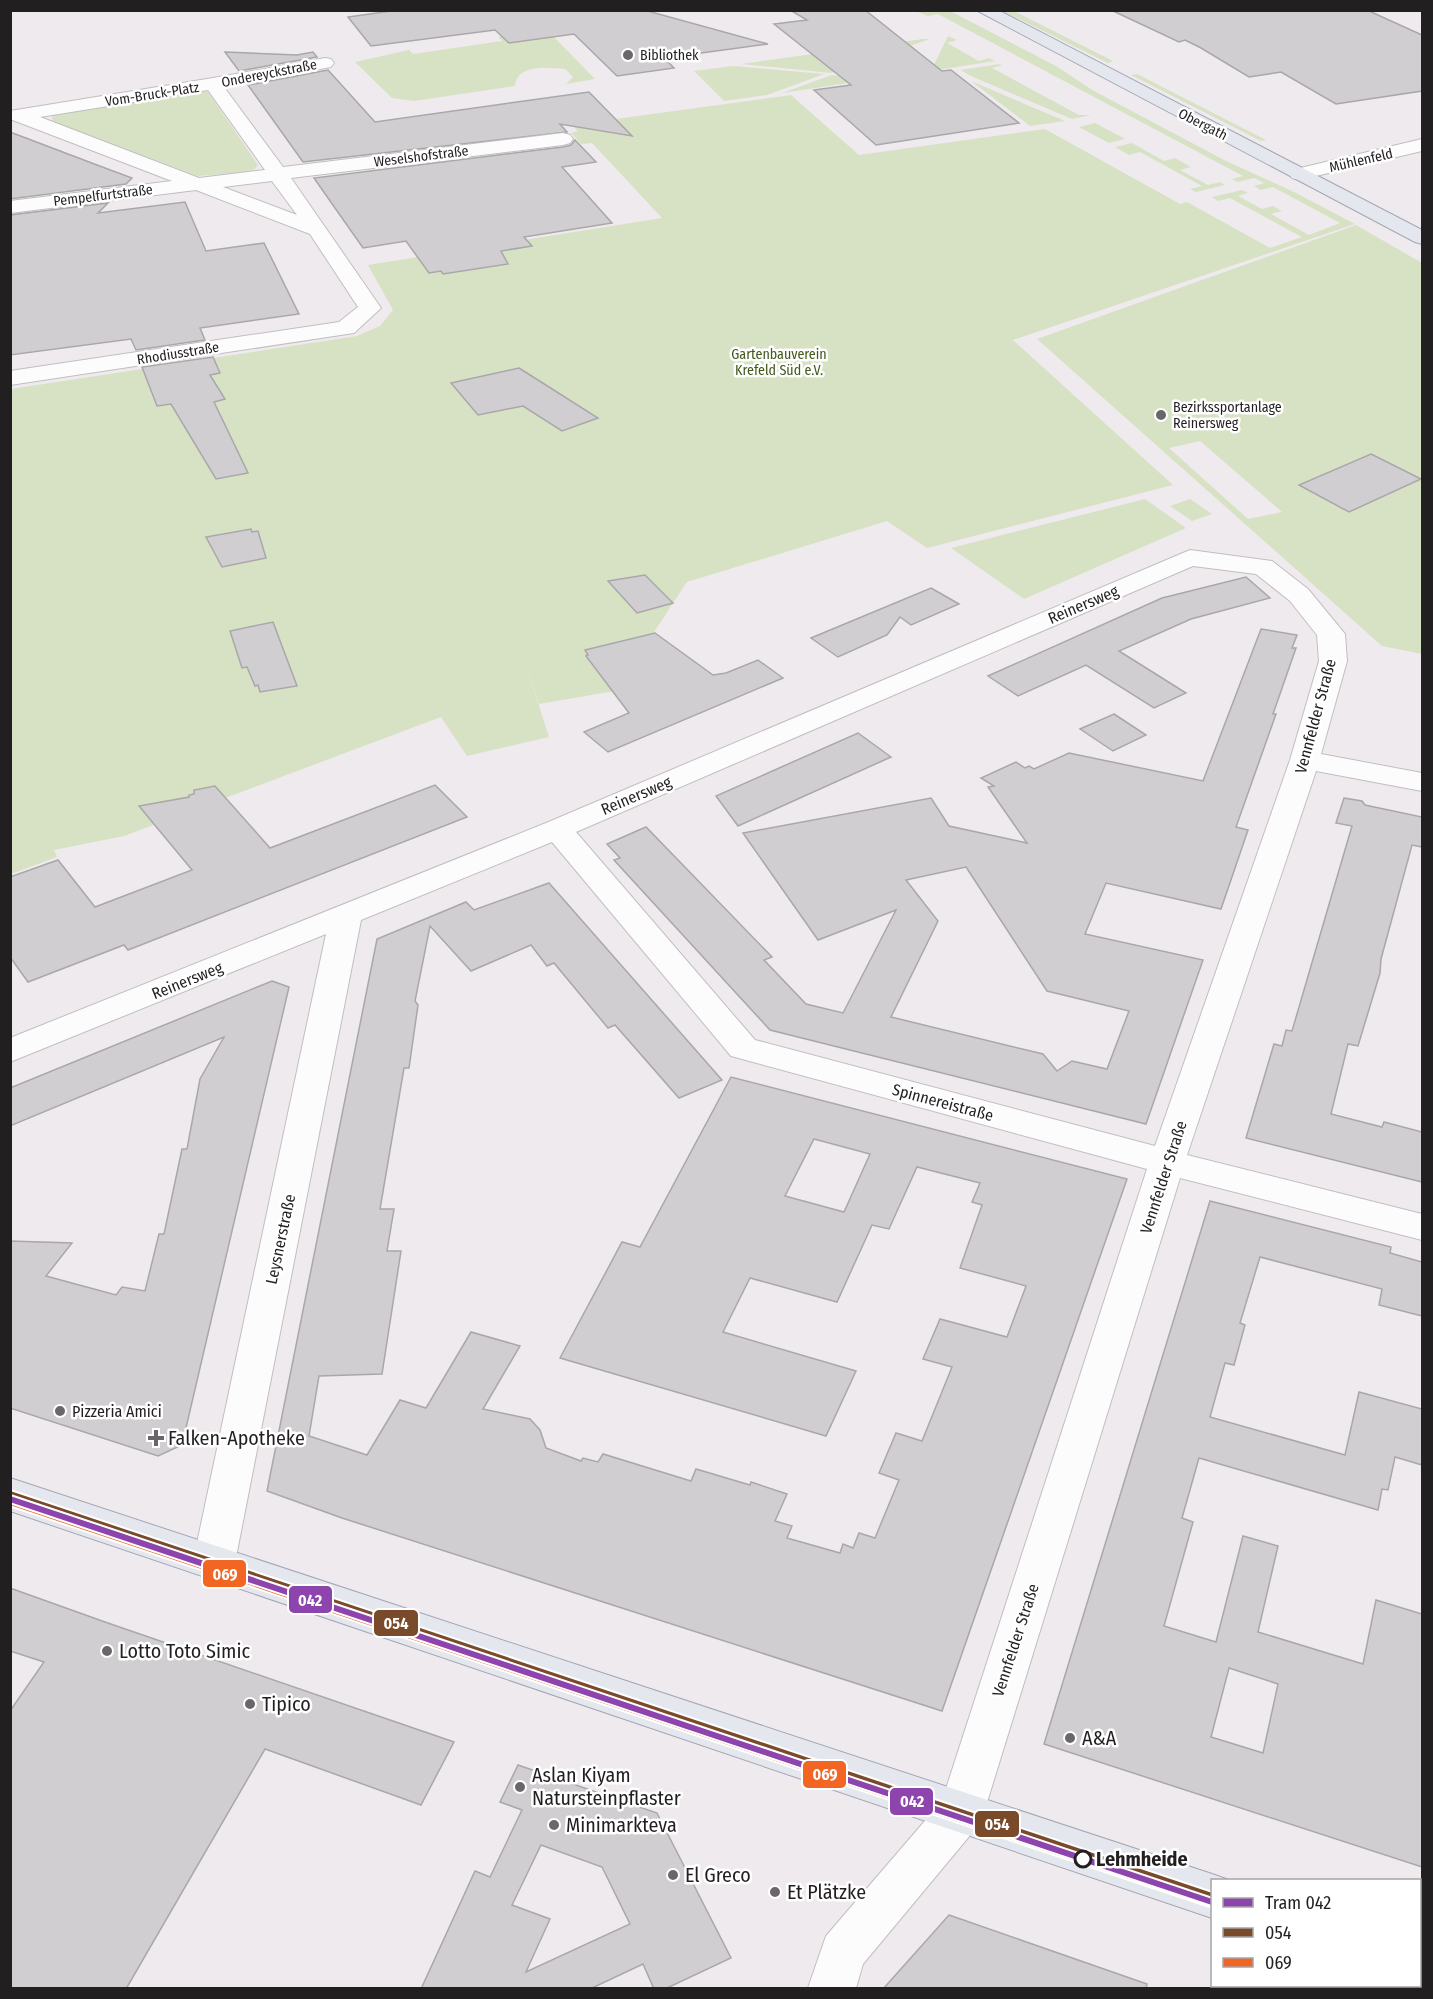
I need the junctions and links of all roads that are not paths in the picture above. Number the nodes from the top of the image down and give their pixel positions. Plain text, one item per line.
1 (984, 10) edge
2 (325, 63) dead end
3 (213, 84) junction
4 (14, 114) edge
5 (563, 139) dead end
6 (1422, 145) edge
7 (1302, 152) dead end
8 (1331, 166) junction
9 (278, 174) junction
10 (1299, 174) junction
11 (1355, 179) dead end
12 (195, 184) junction
13 (10, 207) edge
14 (318, 230) junction
15 (1422, 238) edge
16 (10, 378) edge
17 (1263, 567) joint
18 (1305, 760) junction
19 (1422, 782) edge
20 (557, 829) junction
21 (346, 916) junction
22 (10, 1050) edge
23 (1167, 1162) junction
24 (1422, 1227) edge
25 (10, 1494) edge
26 (214, 1562) junction
27 (961, 1812) junction
28 (1211, 1896) edge
29 (832, 1989) edge

1 - 10 main road, Obergath
2 - 3 street, Ondereyckstraße
3 - 4 street, Vom-Bruck-Platz
3 - 9 street, Vom-Bruck-Platz
4 - 12 street, Vom-Bruck-Platz
5 - 9 street, Weselshofstraße
6 - 8 street, Mühlenfeld
7 - 8 main road
8 - 10 street, Mühlenfeld
8 - 11 main road
9 - 12 street, Vom-Bruck-Platz
9 - 14 street, Vom-Bruck-Platz
10 - 15 main road, Obergath
12 - 13 street, Pempelfurtstraße
12 - 14 street, Vom-Bruck-Platz
14 - 16 street, Rhodiusstraße
17 - 18 street, Vennfelder Straße
17 - 20 street, Reinersweg
18 - 19 street
18 - 23 street, Vennfelder Straße
20 - 21 street, Reinersweg
20 - 23 street, Spinnereistraße
21 - 22 street, Reinersweg
21 - 26 street, Leysnerstraße
23 - 24 street, Spinnereistraße
23 - 27 street, Vennfelder Straße
25 - 26 main road
26 - 27 main road
27 - 28 main road
27 - 29 street

